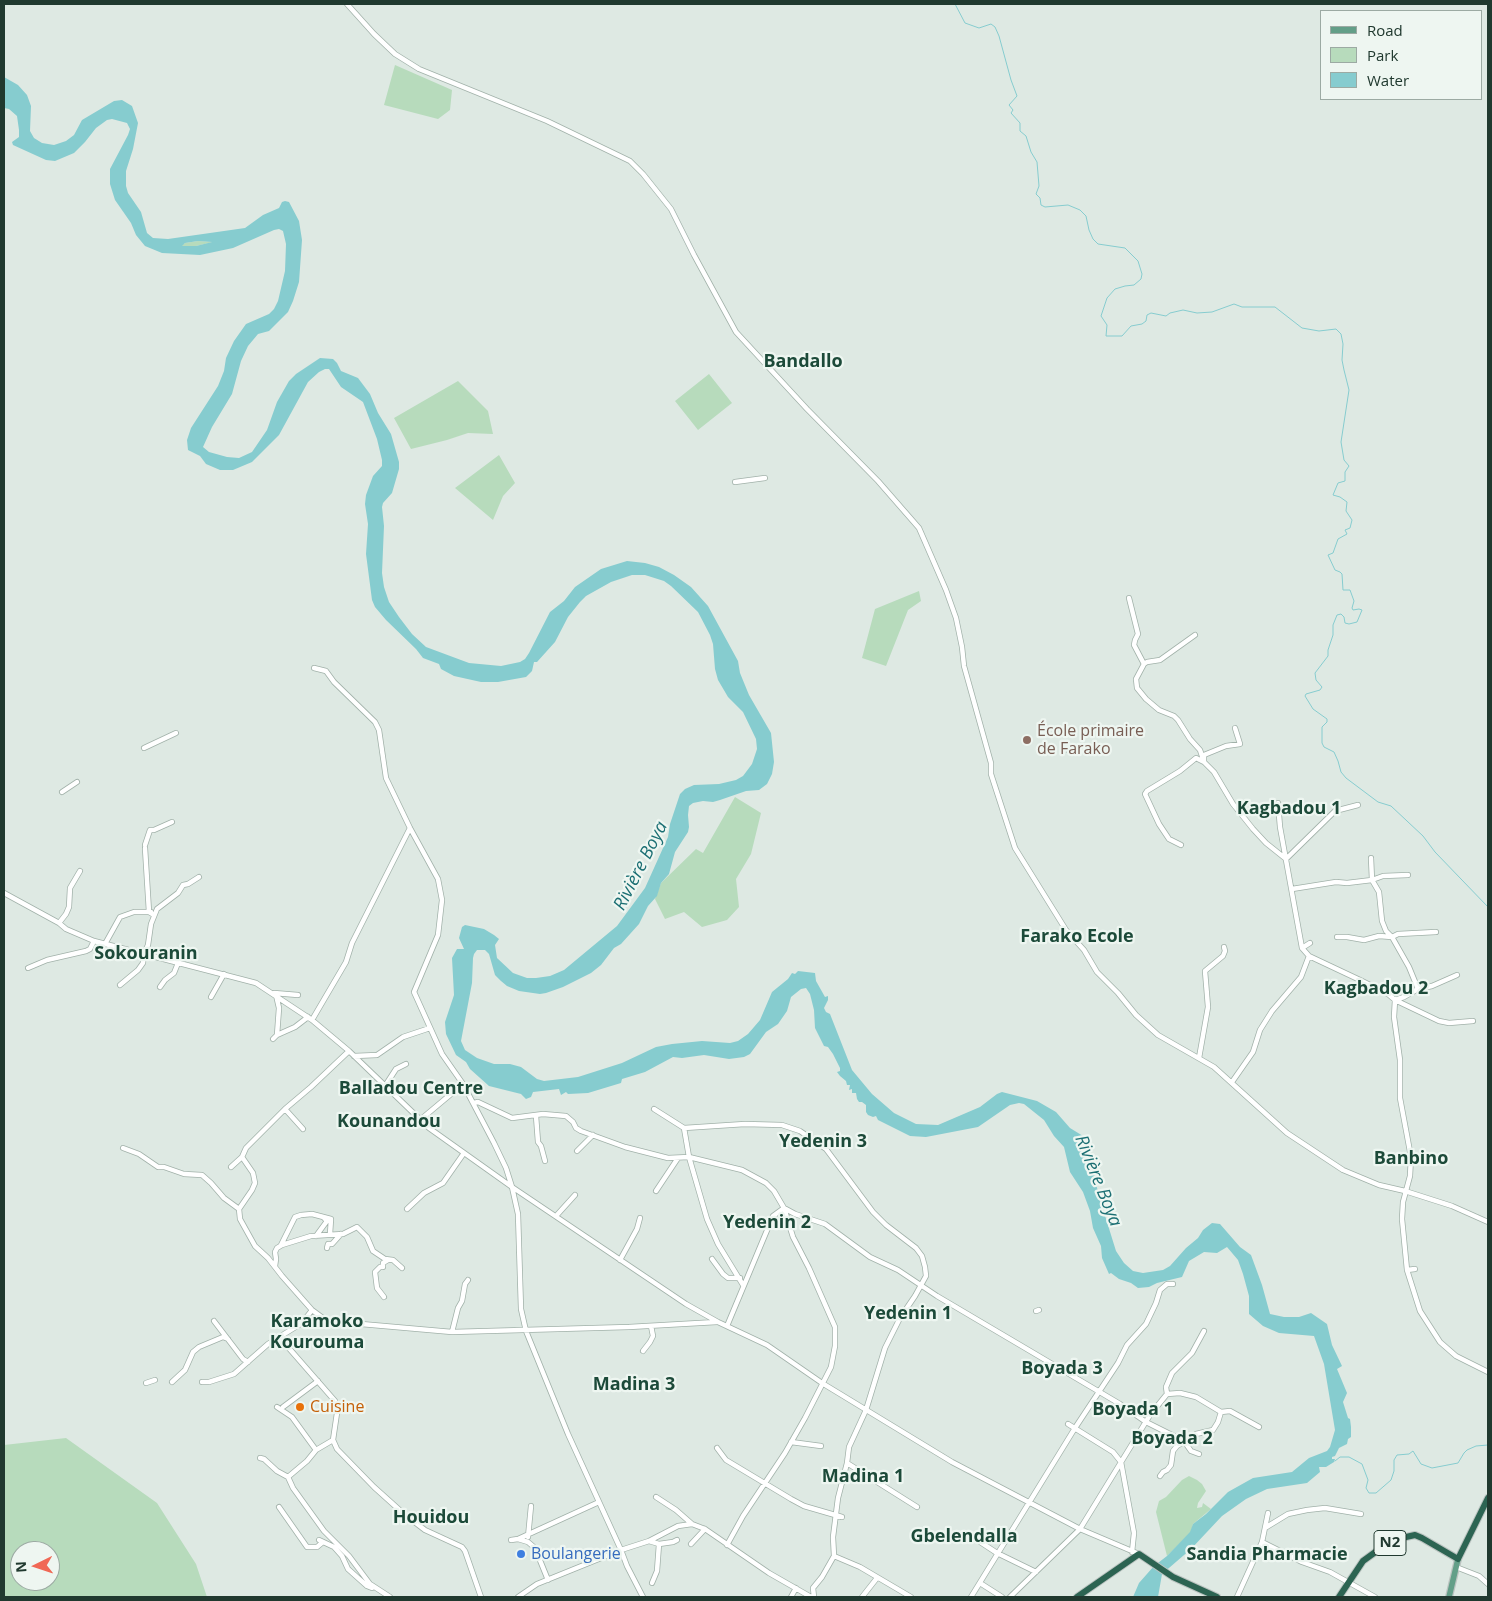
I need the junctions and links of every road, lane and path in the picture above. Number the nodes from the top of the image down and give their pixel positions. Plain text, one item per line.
1 (347, 4) edge
2 (764, 478) dead end
3 (735, 482) dead end
4 (1130, 598) dead end
5 (1195, 635) dead end
6 (1144, 664) junction
7 (314, 668) dead end
8 (1235, 728) dead end
9 (176, 733) dead end
10 (144, 748) dead end
11 (1204, 762) junction
12 (77, 782) dead end
13 (62, 792) dead end
14 (1278, 803) dead end
15 (1358, 805) dead end
16 (172, 822) dead end
17 (410, 828) junction
18 (1181, 845) dead end
19 (1286, 856) junction
20 (1371, 858) dead end
21 (80, 871) dead end
22 (1408, 875) dead end
23 (199, 877) dead end
24 (1372, 880) junction
25 (1292, 889) junction
26 (4, 893) edge
27 (152, 913) junction
28 (59, 923) junction
29 (1436, 932) dead end
30 (1336, 937) dead end
31 (1392, 937) junction
32 (94, 941) junction
33 (1310, 943) dead end
34 (105, 944) junction
35 (1224, 947) dead end
36 (1302, 948) junction
37 (144, 954) junction
38 (1309, 956) junction
39 (178, 963) junction
40 (28, 968) dead end
41 (224, 974) junction
42 (1457, 976) dead end
43 (120, 984) dead end
44 (160, 987) dead end
45 (1418, 989) junction
46 (274, 994) junction
47 (298, 995) dead end
48 (211, 997) dead end
49 (1395, 1000) junction
50 (310, 1019) junction
51 (1473, 1021) dead end
52 (430, 1028) junction
53 (277, 1035) junction
54 (273, 1039) dead end
55 (349, 1051) junction
56 (354, 1056) junction
57 (1199, 1058) junction
58 (406, 1064) dead end
59 (1232, 1082) junction
60 (463, 1084) junction
61 (385, 1086) junction
62 (474, 1103) junction
63 (285, 1108) junction
64 (654, 1109) dead end
65 (536, 1116) junction
66 (420, 1120) junction
67 (684, 1128) junction
68 (304, 1129) dead end
69 (593, 1134) junction
70 (123, 1148) dead end
71 (577, 1151) dead end
72 (464, 1153) junction
73 (242, 1157) junction
74 (689, 1157) junction
75 (678, 1158) junction
76 (545, 1161) dead end
77 (231, 1167) dead end
78 (512, 1188) junction
79 (656, 1191) dead end
80 (1405, 1191) junction
81 (575, 1195) dead end
82 (784, 1208) junction
83 (239, 1209) junction
84 (407, 1209) dead end
85 (323, 1216) junction
86 (556, 1216) junction
87 (640, 1218) dead end
88 (1488, 1222) edge
89 (330, 1234) junction
90 (341, 1234) junction
91 (316, 1236) junction
92 (280, 1246) junction
93 (327, 1248) dead end
94 (712, 1259) dead end
95 (389, 1260) junction
96 (620, 1260) junction
97 (275, 1266) junction
98 (402, 1268) dead end
99 (1415, 1269) dead end
100 (1407, 1270) junction
101 (740, 1278) junction
102 (468, 1280) dead end
103 (1173, 1284) dead end
104 (743, 1285) junction
105 (922, 1285) junction
106 (384, 1297) dead end
107 (312, 1310) junction
108 (708, 1316) junction
109 (294, 1320) dead end
110 (305, 1320) junction
111 (214, 1321) dead end
112 (327, 1321) junction
113 (718, 1322) junction
114 (695, 1323) junction
115 (652, 1326) junction
116 (726, 1326) junction
117 (526, 1331) junction
118 (1204, 1331) dead end
119 (452, 1332) junction
120 (228, 1338) junction
121 (280, 1338) junction
122 (643, 1351) dead end
123 (248, 1362) junction
124 (1488, 1372) edge
125 (155, 1380) dead end
126 (318, 1381) junction
127 (172, 1382) dead end
128 (202, 1382) dead end
129 (146, 1383) dead end
130 (824, 1384) junction
131 (1098, 1392) junction
132 (1167, 1394) junction
133 (277, 1407) dead end
134 (283, 1407) dead end
135 (866, 1410) junction
136 (1221, 1412) junction
137 (1146, 1422) junction
138 (1068, 1424) dead end
139 (1259, 1427) dead end
140 (1075, 1428) junction
141 (333, 1440) junction
142 (1184, 1441) junction
143 (791, 1442) junction
144 (821, 1446) dead end
145 (717, 1448) dead end
146 (316, 1450) junction
147 (1199, 1454) dead end
148 (260, 1458) dead end
149 (1121, 1462) junction
150 (847, 1463) junction
151 (1160, 1476) dead end
152 (288, 1477) junction
153 (764, 1483) junction
154 (656, 1497) dead end
155 (1488, 1498) edge
156 (599, 1502) junction
157 (1030, 1502) junction
158 (531, 1506) dead end
159 (279, 1507) dead end
160 (917, 1507) dead end
161 (1268, 1513) dead end
162 (1361, 1514) dead end
163 (836, 1515) junction
164 (842, 1517) dead end
165 (692, 1524) junction
166 (1265, 1528) junction
167 (705, 1529) junction
168 (1080, 1529) junction
169 (968, 1534) dead end
170 (529, 1535) junction
171 (518, 1539) junction
172 (511, 1540) dead end
173 (677, 1540) dead end
174 (649, 1541) junction
175 (528, 1542) junction
176 (1262, 1542) junction
177 (659, 1544) junction
178 (691, 1544) dead end
179 (727, 1545) junction
180 (621, 1550) junction
181 (997, 1553) junction
182 (1136, 1553) junction
183 (834, 1556) junction
184 (1458, 1559) junction
185 (1456, 1567) junction
186 (1036, 1572) junction
187 (877, 1578) junction
188 (548, 1580) junction
189 (1348, 1582) junction
190 (652, 1583) dead end
191 (980, 1583) junction
192 (1488, 1584) edge
193 (796, 1588) junction
194 (813, 1588) junction
195 (381, 1592) junction
196 (803, 1592) junction
197 (390, 1597) edge
198 (481, 1597) edge
199 (518, 1597) edge
200 (643, 1597) edge
201 (791, 1597) edge
202 (812, 1597) edge
203 (862, 1597) edge
204 (911, 1597) edge
205 (971, 1597) edge
206 (1002, 1597) edge
207 (1010, 1597) edge
208 (1078, 1597) edge
209 (1217, 1597) edge
210 (1237, 1597) edge
211 (1339, 1597) edge
212 (1374, 1597) edge
213 (1449, 1597) edge

1 - 57 street
2 - 3 street
4 - 6 street
5 - 6 street
6 - 11 street
7 - 17 street
8 - 11 street
9 - 10 street
11 - 18 street
11 - 19 street
12 - 13 street
14 - 19 street
15 - 19 street
16 - 27 street
17 - 50 street
17 - 52 street
19 - 25 street
20 - 24 street
21 - 28 street
22 - 24 street
23 - 27 street
24 - 25 street
24 - 31 street
25 - 36 street
26 - 28 street
27 - 34 street
27 - 37 street
28 - 32 street
29 - 31 street
30 - 31 street
31 - 45 street
32 - 34 street
32 - 40 street
33 - 36 street
34 - 37 street
35 - 57 street
36 - 38 street
37 - 39 street
37 - 43 street
38 - 49 street
38 - 59 street
39 - 41 street
39 - 44 street
41 - 46 street
41 - 48 street
42 - 45 street
45 - 49 street
46 - 47 street
46 - 50 street
46 - 53 street
49 - 51 street
49 - 80 street
50 - 53 street
50 - 55 street
52 - 56 street
52 - 60 street
53 - 54 street
55 - 56 street
55 - 63 street
56 - 61 street
57 - 59 street
58 - 61 street
59 - 80 street
60 - 62 street
60 - 66 street
61 - 66 street
62 - 65 street
62 - 78 street
63 - 68 street
63 - 73 street
64 - 67 street
65 - 69 street
65 - 76 street
66 - 72 street
67 - 74 street
67 - 105 street
69 - 71 street
69 - 75 street
70 - 83 street
72 - 78 street
72 - 84 street
73 - 77 street
73 - 83 street
74 - 75 street
74 - 82 street
74 - 101 street
75 - 79 street
78 - 86 street
78 - 117 street
80 - 88 street
80 - 100 street
81 - 86 street
82 - 104 street
82 - 105 street
82 - 130 street
83 - 97 street
85 - 89 street
85 - 91 street
85 - 92 street
86 - 96 street
87 - 96 street
89 - 90 street
89 - 91 street
90 - 93 street
90 - 95 street
91 - 92 street
92 - 97 street
94 - 101 street
95 - 98 street
95 - 106 street
96 - 108 street
97 - 107 street
99 - 100 street
100 - 124 street
101 - 104 street
102 - 119 street
103 - 131 street
104 - 116 street
105 - 131 street
105 - 135 street
107 - 110 street
107 - 112 street
108 - 113 street
108 - 114 street
109 - 110 street
110 - 112 street
110 - 121 street
111 - 120 street
112 - 119 street
113 - 114 street
113 - 116 street
114 - 115 street
115 - 117 street
115 - 122 street
116 - 130 street
117 - 119 street
117 - 156 street
118 - 132 street
120 - 123 street
120 - 127 street
121 - 123 street
121 - 126 street
123 - 128 street
125 - 129 street
126 - 134 street
126 - 141 street
130 - 135 street
130 - 143 street
131 - 137 street
131 - 140 street
132 - 136 street
132 - 137 street
133 - 146 street
135 - 150 street
135 - 157 street
136 - 139 street
136 - 142 street
137 - 142 street
137 - 149 street
138 - 140 street
140 - 149 street
140 - 157 street
141 - 146 street
141 - 198 street
142 - 147 street
142 - 151 street
143 - 144 street
143 - 153 street
145 - 153 street
146 - 152 street
148 - 152 street
149 - 168 street
149 - 182 street
150 - 160 street
150 - 163 street
152 - 195 street
153 - 163 street
153 - 179 street
154 - 165 street
155 - 184 highway
156 - 170 street
156 - 180 street
157 - 168 street
157 - 181 street
158 - 170 street
159 - 195 street
161 - 166 street
162 - 166 street
163 - 164 street
163 - 183 street
165 - 167 street
165 - 174 street
166 - 176 street
167 - 178 street
167 - 179 street
168 - 182 street
168 - 186 street
169 - 181 street
170 - 171 street
170 - 175 street
171 - 172 street
171 - 175 street
173 - 177 street
174 - 177 street
174 - 180 street
175 - 188 street
176 - 189 street
176 - 210 street
177 - 190 street
179 - 193 street
180 - 188 street
180 - 200 street
181 - 186 street
181 - 191 street
182 - 208 highway
182 - 209 highway
183 - 187 street
183 - 194 street
184 - 185 main road
184 - 189 highway, N2
185 - 192 street
185 - 213 main road
186 - 207 street
187 - 203 street
187 - 204 street
188 - 199 street
189 - 211 highway, N2
189 - 212 street
191 - 205 street
191 - 206 street
193 - 196 street
193 - 201 street
194 - 196 street
194 - 202 street
195 - 197 street
196 - 202 street

